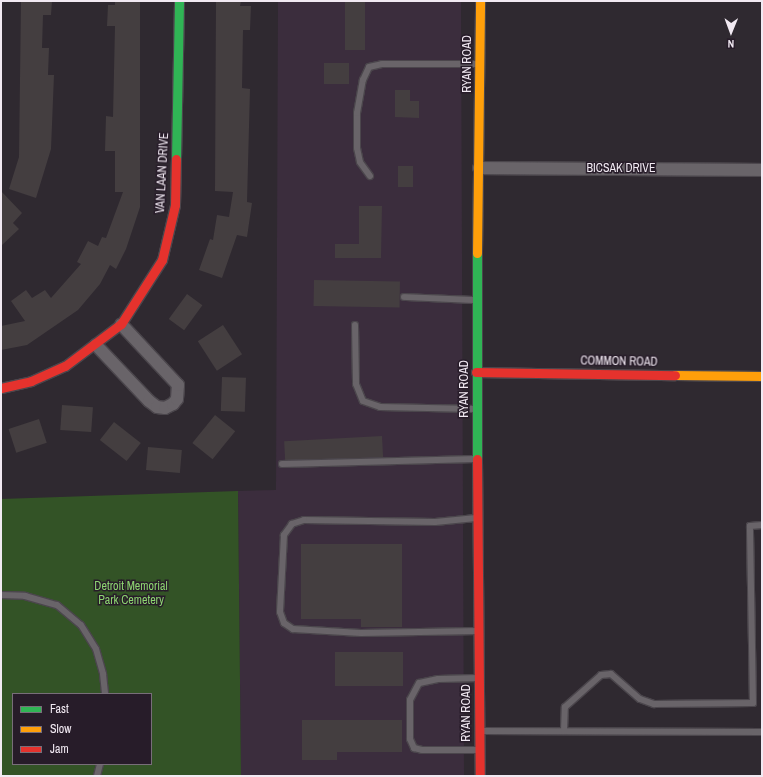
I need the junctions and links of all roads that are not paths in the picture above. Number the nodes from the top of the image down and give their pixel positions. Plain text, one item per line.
1 (179, 1) edge
2 (480, 1) edge
3 (480, 64) junction
4 (479, 168) junction
5 (762, 170) edge
6 (370, 176) dead end
7 (404, 297) dead end
8 (477, 300) junction
9 (121, 324) junction
10 (355, 325) dead end
11 (96, 345) junction
12 (476, 372) junction
13 (762, 376) edge
14 (1, 388) edge
15 (476, 409) junction
16 (477, 459) junction
17 (282, 464) dead end
18 (478, 518) junction
19 (762, 525) edge
20 (1, 595) edge
21 (479, 631) junction
22 (479, 678) junction
23 (105, 693) edge
24 (480, 731) junction
25 (564, 731) junction
26 (762, 732) edge
27 (480, 750) junction
28 (100, 765) edge
29 (97, 776) edge
30 (480, 776) edge

1 - 9 main road, VAN LAAN DRIVE
2 - 3 main road, RYAN ROAD
3 - 4 main road, RYAN ROAD
3 - 6 lane
4 - 5 street, BICSAK DRIVE
4 - 8 main road, RYAN ROAD
7 - 8 lane
8 - 12 main road, RYAN ROAD
9 - 11 main road, VAN LAAN DRIVE
9 - 11 street
10 - 15 lane
11 - 14 main road, VAN LAAN DRIVE
12 - 13 main road, COMMON ROAD
12 - 15 main road, RYAN ROAD
15 - 16 main road, RYAN ROAD
16 - 17 lane
16 - 18 main road, RYAN ROAD
18 - 21 main road, RYAN ROAD
18 - 21 lane
19 - 25 lane
20 - 23 lane
21 - 22 main road, RYAN ROAD
22 - 24 main road, RYAN ROAD
22 - 27 lane
24 - 25 lane
24 - 27 main road, RYAN ROAD
25 - 26 lane
27 - 30 main road, RYAN ROAD
28 - 29 lane

